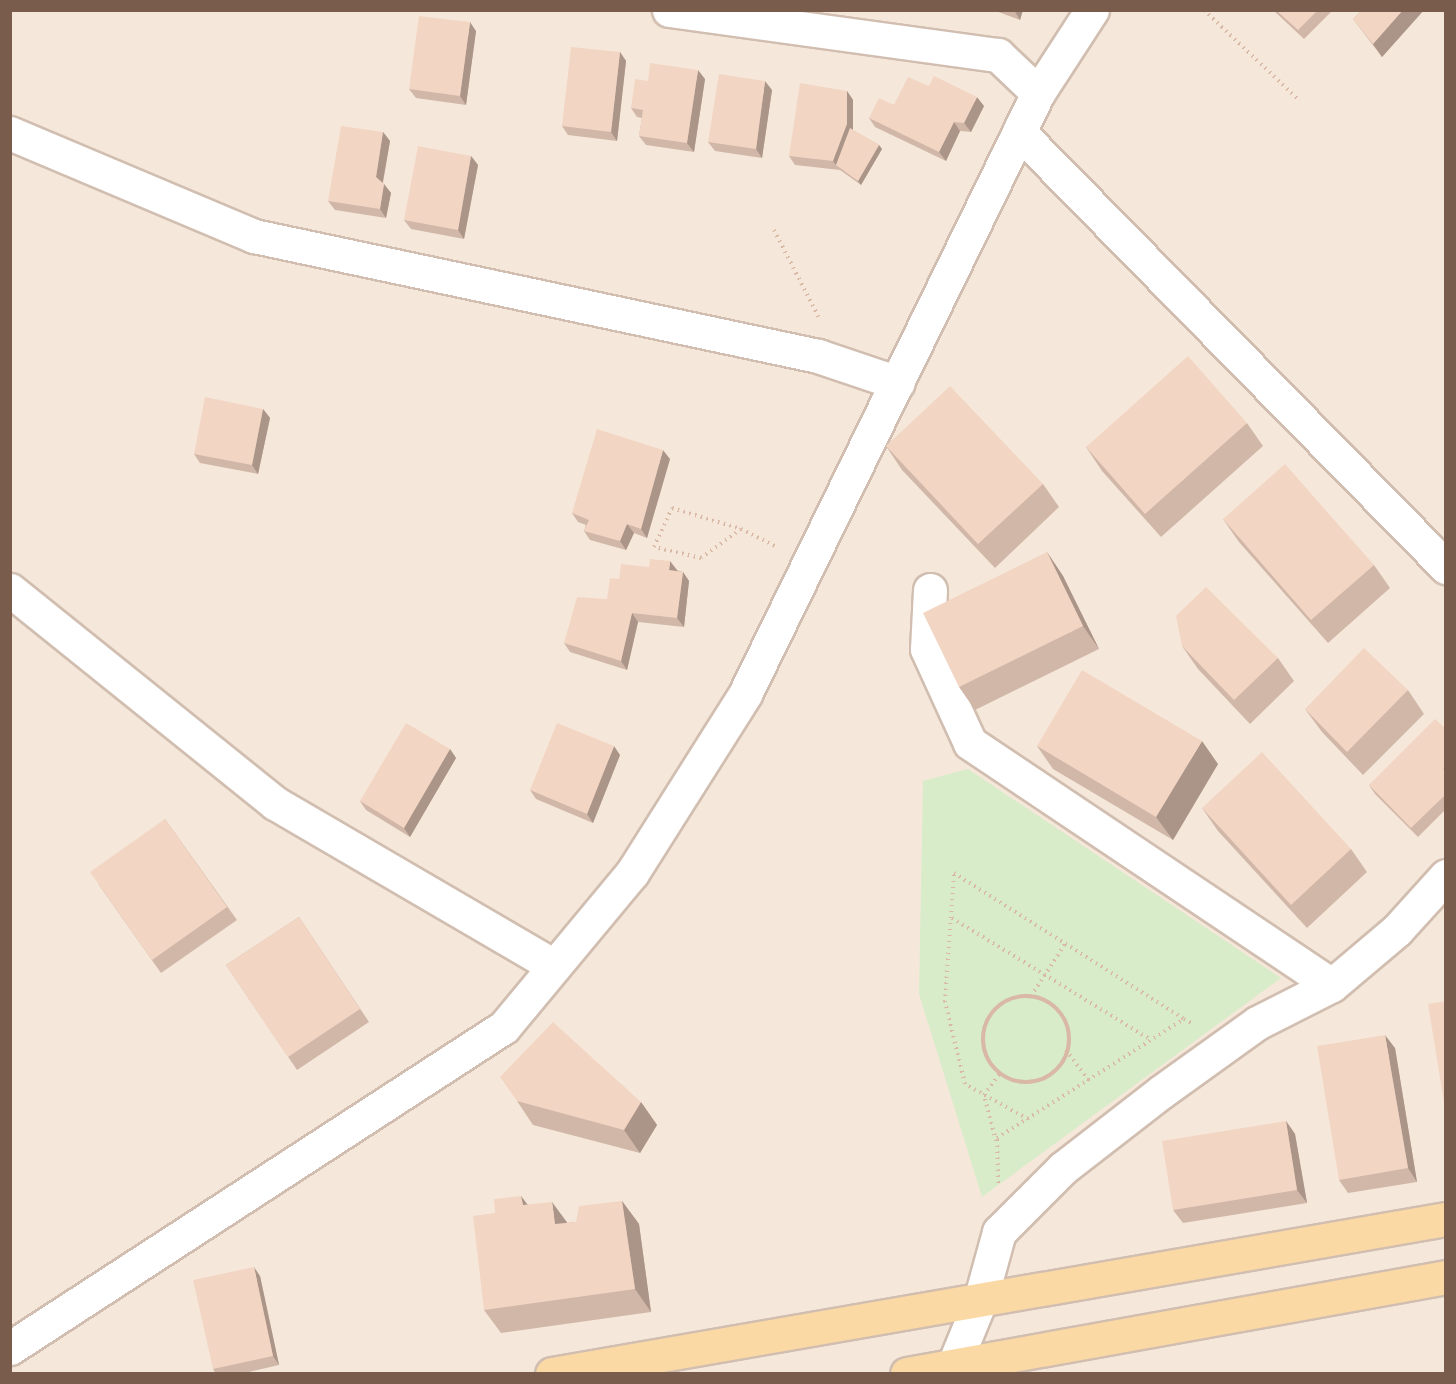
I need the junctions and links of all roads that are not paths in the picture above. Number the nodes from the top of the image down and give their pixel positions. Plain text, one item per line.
1 (669, 10) edge
2 (1092, 10) edge
3 (1038, 93) junction
4 (1019, 132) junction
5 (10, 134) edge
6 (898, 383) junction
7 (1446, 567) edge
8 (10, 590) edge
9 (930, 590) dead end
10 (1446, 876) edge
11 (554, 966) junction
12 (1332, 985) junction
13 (1446, 1219) edge
14 (1446, 1276) edge
15 (980, 1301) junction
16 (10, 1348) edge
17 (952, 1369) edge
18 (552, 1374) edge
19 (907, 1374) edge

1 - 3 street
2 - 3 street
3 - 4 street
4 - 6 street
4 - 7 street
5 - 6 street
6 - 11 street
8 - 11 street
9 - 12 street
10 - 12 street
11 - 16 street
12 - 15 street
13 - 15 main road
14 - 17 main road
15 - 17 street
15 - 18 main road
17 - 19 main road

